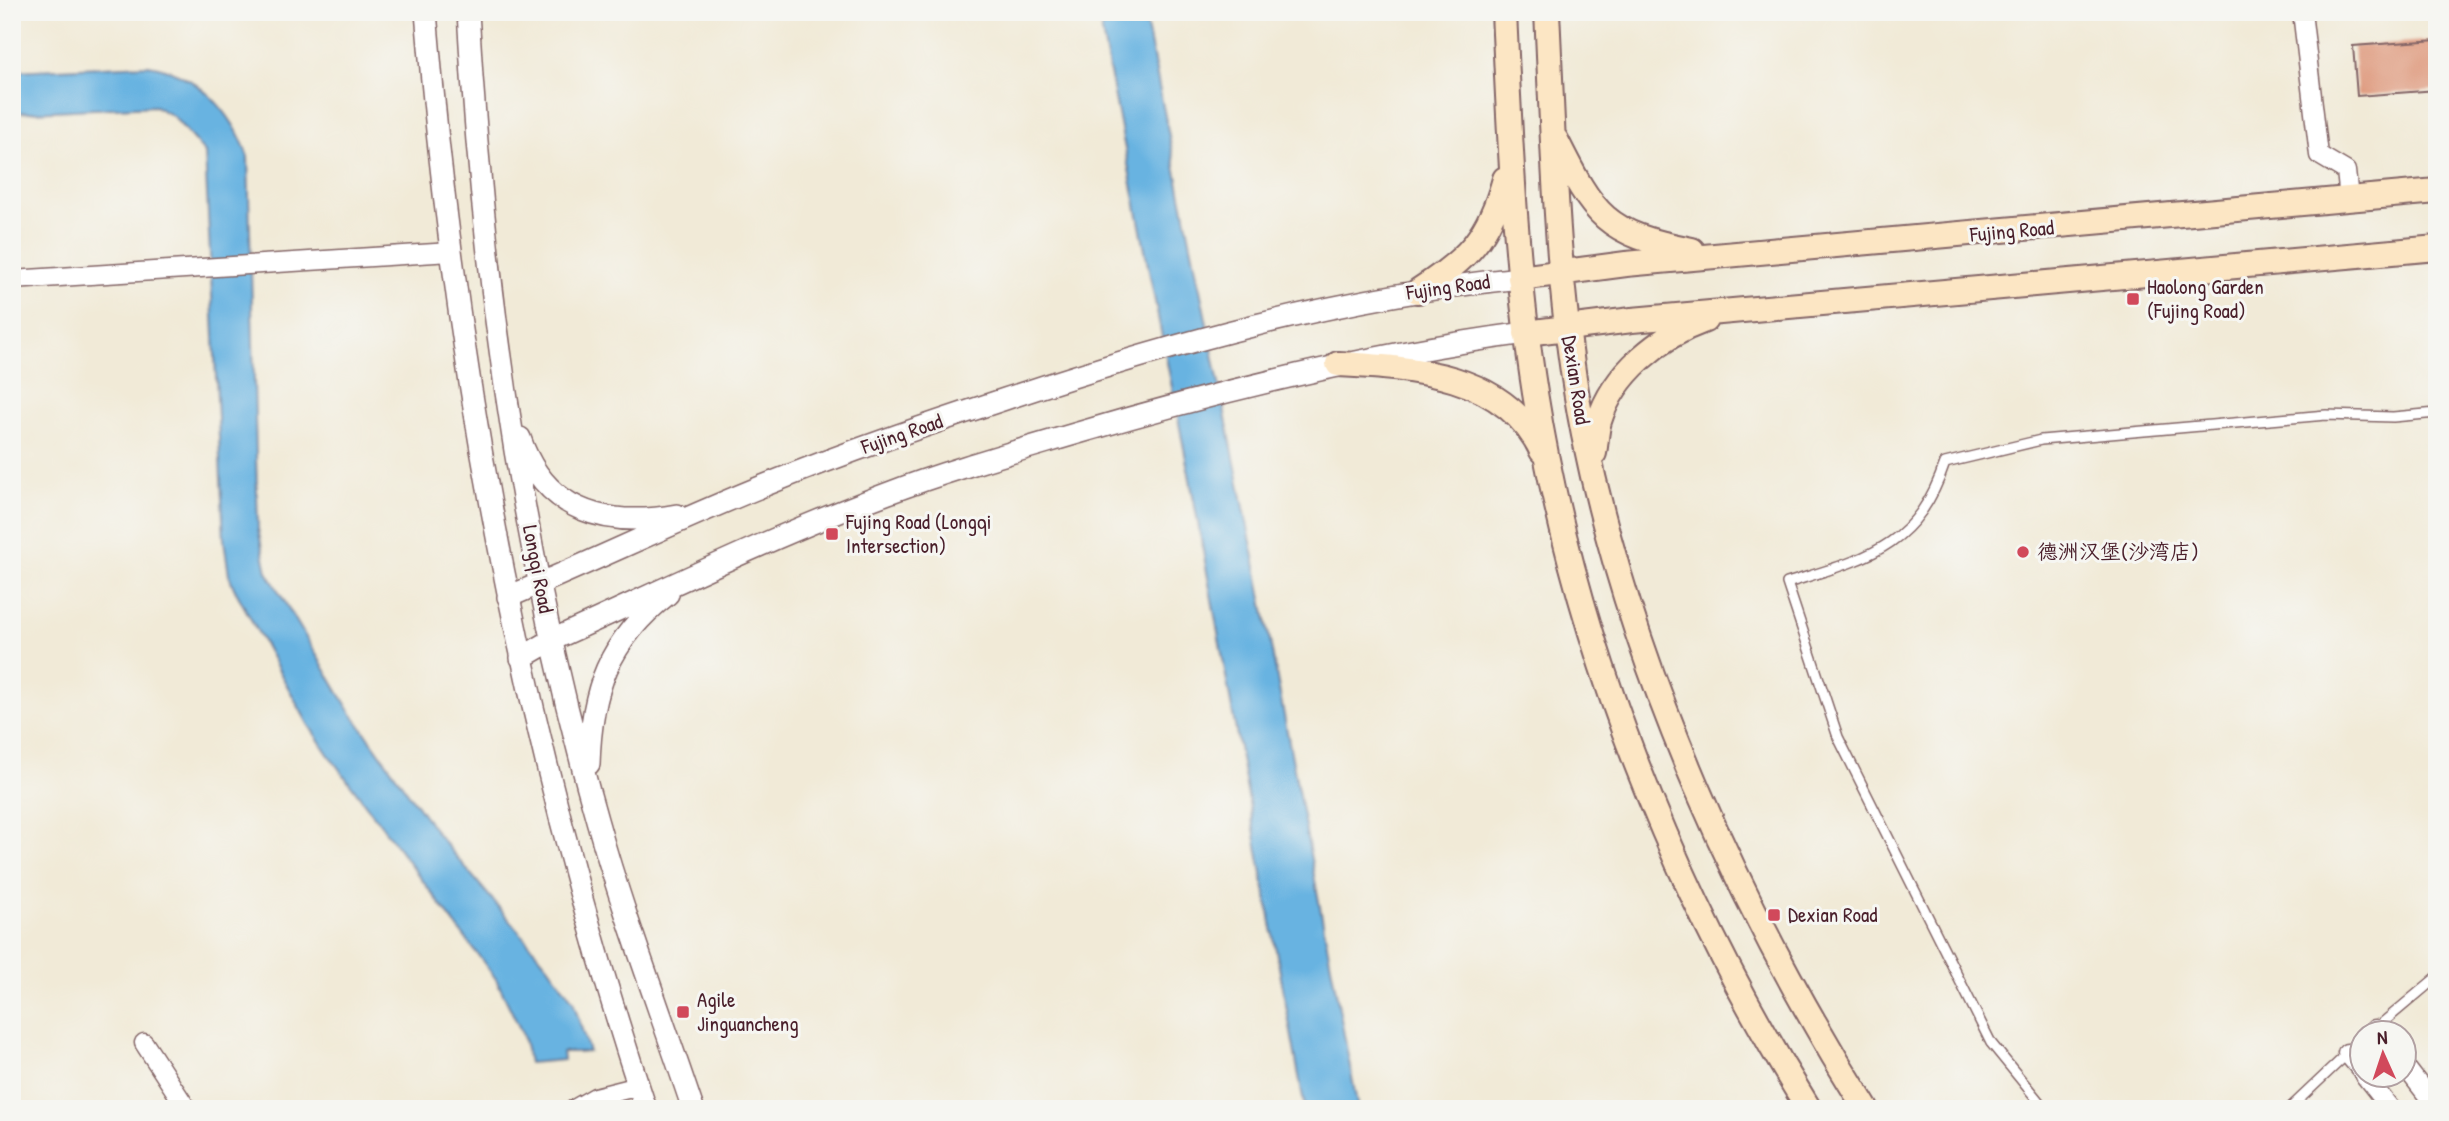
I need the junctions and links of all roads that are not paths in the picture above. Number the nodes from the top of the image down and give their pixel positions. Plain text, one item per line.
1 (426, 12) edge
2 (468, 12) edge
3 (1504, 12) edge
4 (1547, 12) edge
5 (2302, 12) edge
6 (1552, 131) junction
7 (1511, 158) junction
8 (2437, 191) edge
9 (2349, 200) junction
10 (2437, 248) edge
11 (451, 252) junction
12 (1724, 256) junction
13 (1561, 272) junction
14 (1520, 278) junction
15 (12, 280) edge
16 (1418, 290) junction
17 (1727, 312) junction
18 (1568, 328) junction
19 (1527, 333) junction
20 (1338, 364) junction
21 (509, 406) junction
22 (2437, 414) edge
23 (1548, 464) junction
24 (1592, 468) junction
25 (730, 500) junction
26 (691, 577) junction
27 (540, 584) junction
28 (508, 597) junction
29 (552, 639) junction
30 (521, 658) junction
31 (588, 787) junction
32 (2437, 977) edge
33 (2387, 1020) edge
34 (144, 1043) dead end
35 (2347, 1053) edge
36 (2418, 1084) edge
37 (639, 1086) junction
38 (2376, 1090) edge
39 (2437, 1108) edge
40 (187, 1109) edge
41 (574, 1109) edge
42 (646, 1109) edge
43 (693, 1109) edge
44 (1809, 1109) edge
45 (1866, 1109) edge
46 (2045, 1109) edge
47 (2288, 1109) edge
48 (2391, 1109) edge

1 - 11 street, Longqi Road
2 - 21 street, Longqi Road
3 - 7 main road, Dexian Road
4 - 6 main road, Dexian Road
5 - 9 street
6 - 12 main road
6 - 13 main road, Dexian Road
7 - 14 main road, Dexian Road
7 - 16 main road
8 - 9 main road, Fujing Road
9 - 12 main road, Fujing Road
10 - 17 main road
11 - 15 street
11 - 28 street, Longqi Road
12 - 13 main road, Fujing Road
13 - 14 main road, Fujing Road
13 - 18 main road, Dexian Road
14 - 16 street, Fujing Road
14 - 19 main road, Dexian Road
16 - 25 street, Fujing Road
17 - 18 main road
17 - 24 main road
18 - 19 main road
18 - 24 main road, Dexian Road
19 - 20 street
19 - 23 main road, Dexian Road
20 - 23 main road
20 - 26 street
21 - 25 street
21 - 27 street, Longqi Road
22 - 46 lane
23 - 44 main road, Dexian Road
24 - 45 main road, Dexian Road
25 - 27 street, Fujing Road
26 - 29 street
26 - 31 street
27 - 28 street, Fujing Road
27 - 29 street, Longqi Road
28 - 30 street, Longqi Road
29 - 30 street
29 - 31 street, Longqi Road
30 - 37 street, Longqi Road
31 - 43 street, Longqi Road
32 - 33 lane
34 - 40 street
35 - 47 lane
36 - 39 street
37 - 41 street
37 - 42 street, Longqi Road
38 - 48 street

